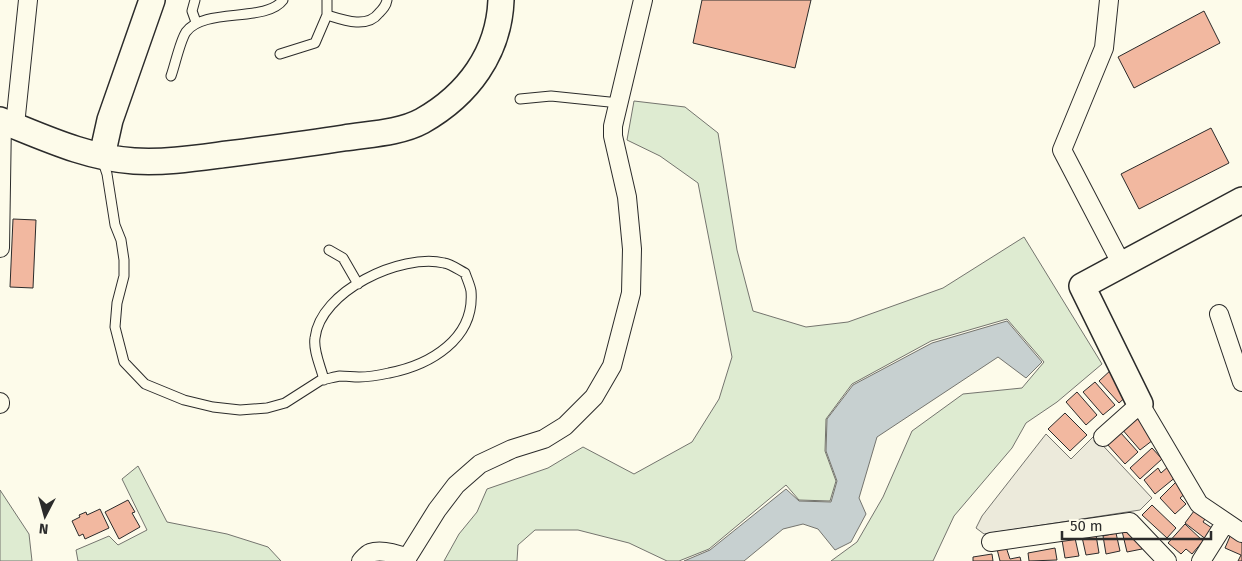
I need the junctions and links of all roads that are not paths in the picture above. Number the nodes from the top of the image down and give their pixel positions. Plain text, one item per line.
1 (28, 0) edge
2 (152, 0) edge
3 (194, 0) edge
4 (283, 0) edge
5 (327, 0) edge
6 (387, 0) edge
7 (501, 0) edge
8 (642, 0) edge
9 (1109, 0) edge
10 (328, 15) junction
11 (196, 22) junction
12 (280, 54) dead end
13 (171, 76) dead end
14 (520, 99) dead end
15 (619, 103) junction
16 (6, 122) edge
17 (102, 156) junction
18 (1242, 200) edge
19 (0, 248) edge
20 (329, 250) dead end
21 (1122, 265) junction
22 (358, 284) junction
23 (1218, 314) dead end
24 (324, 380) junction
25 (1242, 382) edge
26 (1140, 404) junction
27 (1103, 437) dead end
28 (1225, 523) junction
29 (1242, 533) edge
30 (991, 542) dead end
31 (407, 560) edge
32 (361, 561) edge
33 (1167, 561) edge
34 (1201, 561) edge

1 - 16 street
2 - 17 street
3 - 11 lane
4 - 11 lane
5 - 10 lane
6 - 10 lane
7 - 17 street
8 - 15 street
9 - 21 street
10 - 12 lane
11 - 13 lane
14 - 15 lane
15 - 31 street
16 - 17 street
16 - 19 street
17 - 24 lane
18 - 21 street
20 - 22 lane
21 - 26 street
22 - 24 lane
22 - 24 lane
23 - 25 street
26 - 27 street
26 - 28 street
28 - 29 street
28 - 34 street
30 - 33 street
31 - 32 street

